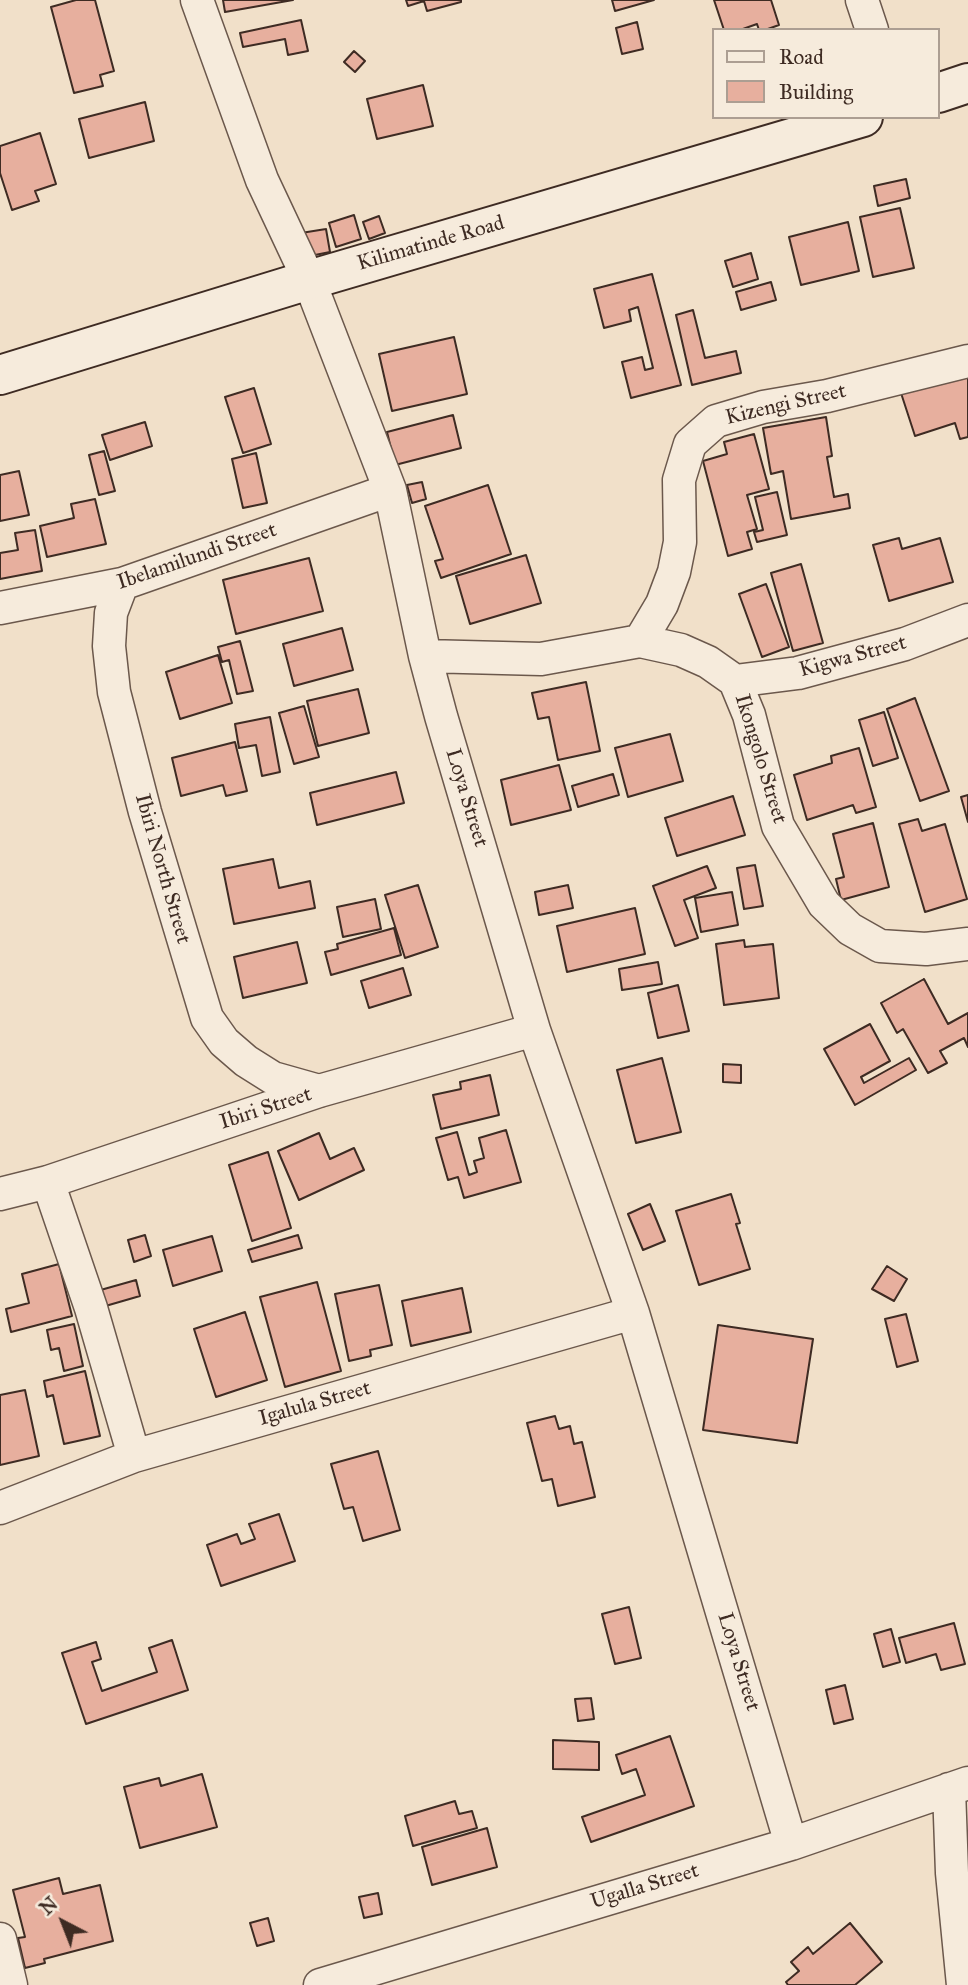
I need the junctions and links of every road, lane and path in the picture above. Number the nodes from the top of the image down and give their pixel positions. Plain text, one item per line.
1 (197, 0) edge
2 (862, 0) edge
3 (871, 28) edge
4 (968, 83) edge
5 (940, 92) edge
6 (856, 119) edge
7 (309, 280) junction
8 (968, 361) edge
9 (0, 375) edge
10 (390, 490) junction
11 (122, 584) junction
12 (0, 608) edge
13 (968, 620) edge
14 (639, 641) junction
15 (425, 656) junction
16 (735, 681) junction
17 (968, 930) edge
18 (968, 944) edge
19 (926, 949) junction
20 (534, 1030) junction
21 (318, 1091) junction
22 (48, 1182) junction
23 (0, 1194) edge
24 (633, 1313) junction
25 (134, 1456) junction
26 (0, 1508) edge
27 (959, 1786) edge
28 (792, 1844) junction
29 (0, 1939) edge
30 (11, 1985) edge
31 (320, 1985) edge
32 (963, 1985) edge

1 - 7 street, Loya Street
2 - 3 street
4 - 5 main road
6 - 7 main road, Kilimatinde Road
7 - 9 main road, Kilimatinde Road
7 - 10 street, Loya Street
8 - 14 street, Kizengi Street
10 - 11 street, Ibelamilundi Street
10 - 15 street, Loya Street
11 - 12 street, Ibelamilundi Street
11 - 21 street, Ibiri North Street
13 - 16 street, Kigwa Street
14 - 15 street, Ikongolo Street
14 - 16 street, Ikongolo Street
15 - 20 street, Loya Street
16 - 19 street, Ikongolo Street
17 - 19 street
18 - 19 street, Ikongolo Street
20 - 21 street, Ibiri Street
20 - 24 street, Loya Street
21 - 22 street, Ibiri Street
22 - 23 street, Ibiri Street
22 - 25 street
24 - 25 street, Igalula Street
24 - 28 street, Loya Street
25 - 26 street, Igalula Street
27 - 28 street, Ugalla Street
27 - 32 street
28 - 31 street, Ugalla Street
29 - 30 street

